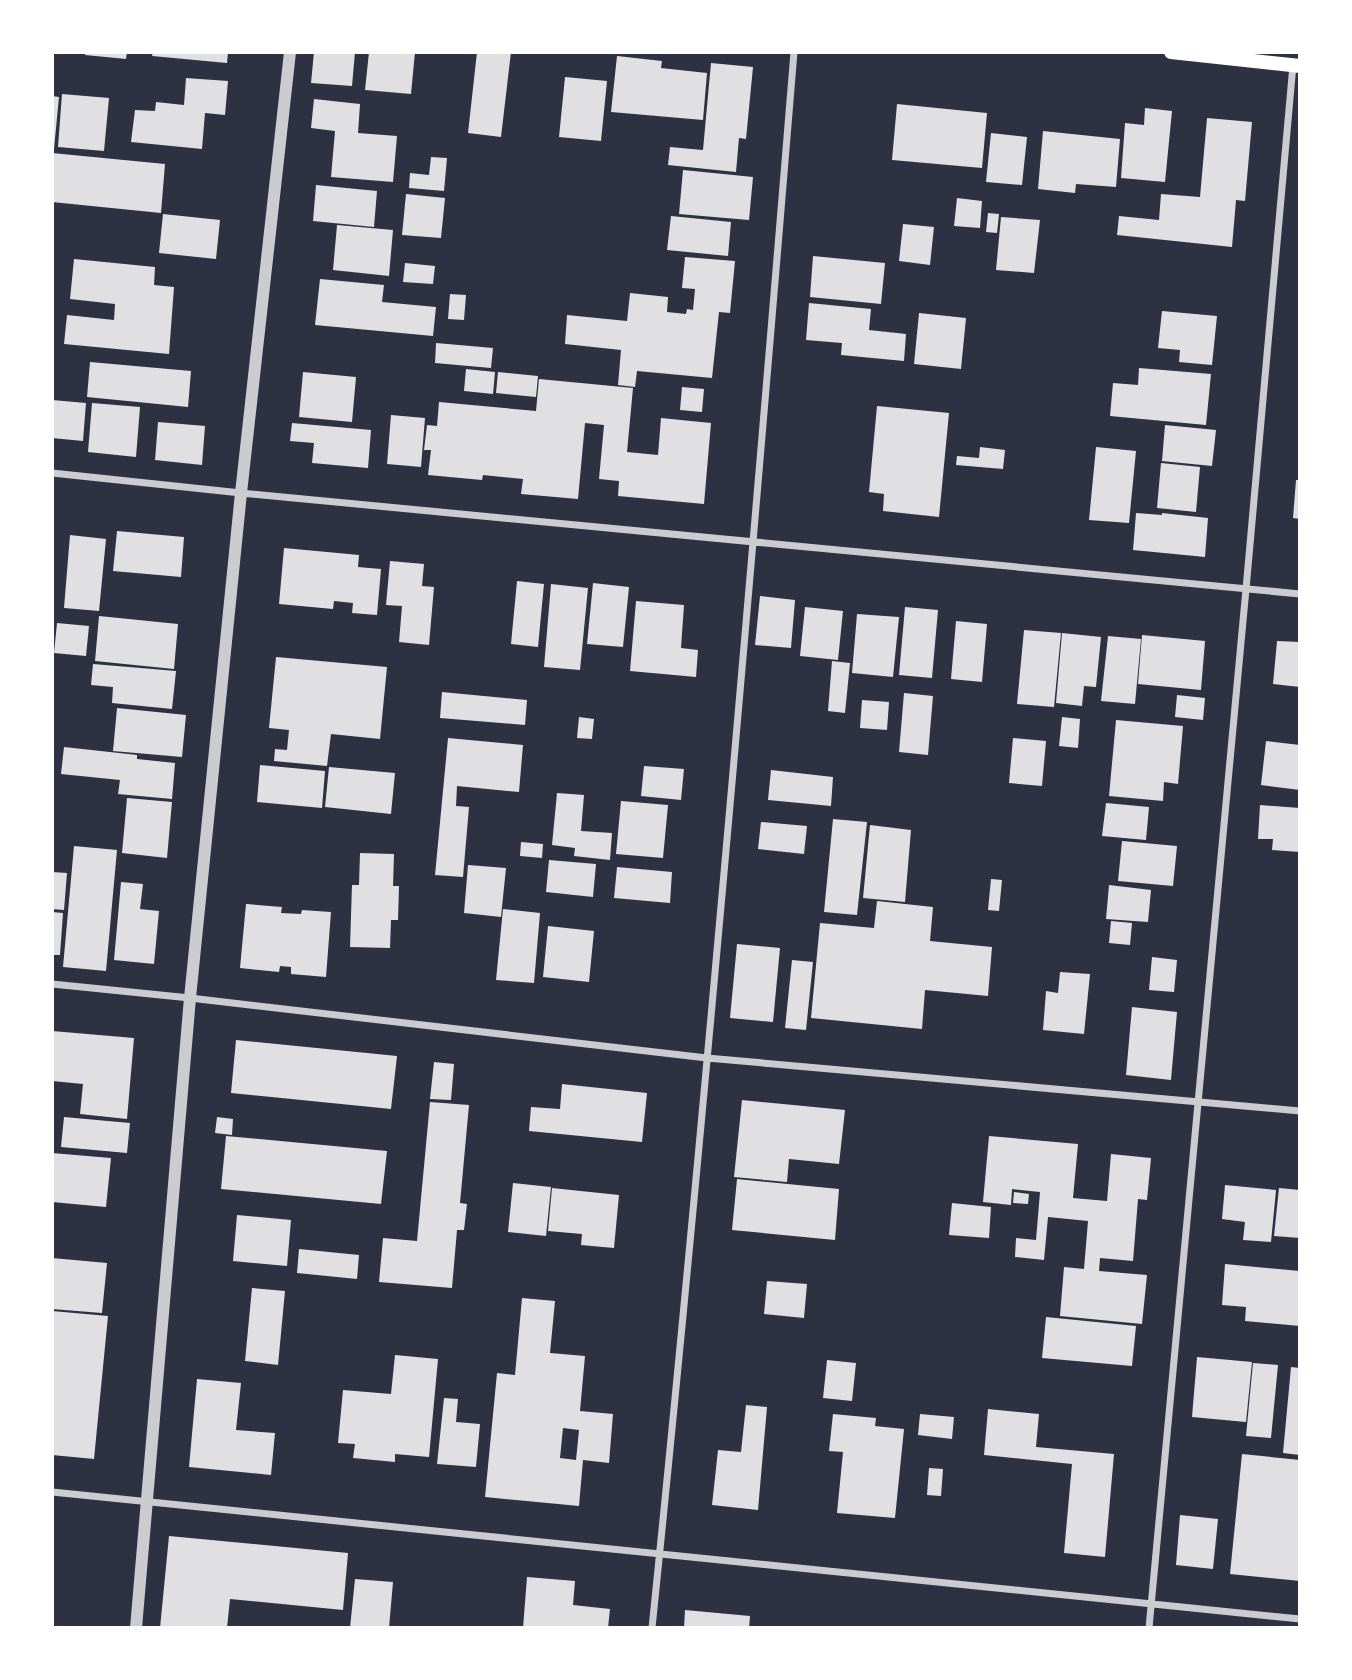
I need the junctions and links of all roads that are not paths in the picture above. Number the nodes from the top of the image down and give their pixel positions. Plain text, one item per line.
1 (290, 52) edge
2 (794, 52) edge
3 (1171, 52) edge
4 (1296, 66) edge
5 (52, 473) edge
6 (241, 493) junction
7 (754, 542) junction
8 (1246, 589) junction
9 (1300, 594) edge
10 (52, 984) edge
11 (190, 998) junction
12 (707, 1058) junction
13 (1198, 1102) junction
14 (1300, 1111) edge
15 (52, 1492) edge
16 (146, 1501) junction
17 (660, 1553) junction
18 (1151, 1603) junction
19 (1300, 1619) edge
20 (136, 1628) edge
21 (652, 1628) edge
22 (1149, 1628) edge

1 - 6 street
2 - 7 street
3 - 4 main road
4 - 8 street
5 - 6 street
6 - 7 street
6 - 11 street
7 - 8 street
7 - 12 street
8 - 9 street
8 - 13 street
10 - 11 street
11 - 12 street
11 - 16 street
12 - 13 street
12 - 17 street
13 - 14 street
13 - 18 street
15 - 16 street
16 - 17 street
16 - 20 street
17 - 18 street
17 - 21 street
18 - 19 street
18 - 22 street

